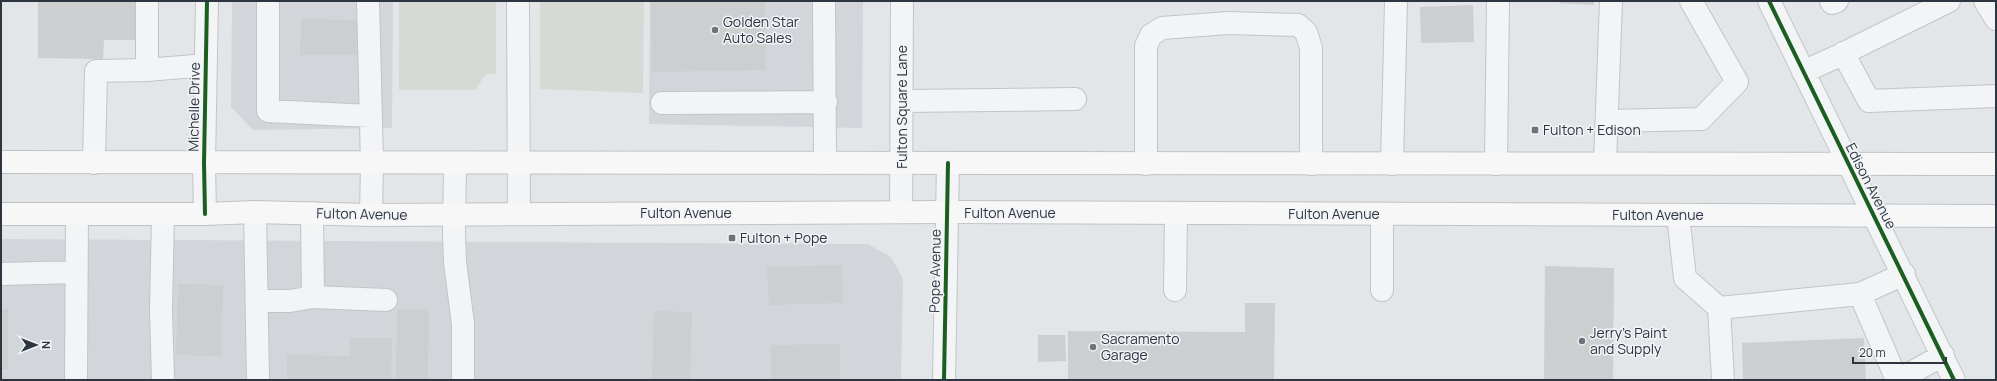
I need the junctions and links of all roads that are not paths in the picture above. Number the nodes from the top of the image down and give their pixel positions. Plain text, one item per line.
1 (147, 1) edge
2 (207, 1) edge
3 (268, 1) edge
4 (368, 1) edge
5 (518, 1) edge
6 (824, 1) edge
7 (902, 1) edge
8 (1396, 1) edge
9 (1498, 1) edge
10 (1610, 1) edge
11 (1691, 1) edge
12 (1769, 1) edge
13 (1831, 1) edge
14 (1837, 1) edge
15 (1949, 1) edge
16 (1985, 1) edge
17 (1996, 19) edge
18 (1843, 53) junction
19 (206, 65) junction
20 (147, 70) junction
21 (1803, 72) junction
22 (1996, 96) edge
23 (1075, 98) dead end
24 (902, 101) junction
25 (826, 102) junction
26 (662, 103) dead end
27 (370, 116) junction
28 (1607, 121) junction
29 (1, 162) edge
30 (94, 163) junction
31 (204, 163) junction
32 (372, 163) junction
33 (455, 163) junction
34 (520, 163) junction
35 (825, 163) junction
36 (901, 163) junction
37 (948, 163) junction
38 (1847, 163) junction
39 (1146, 164) junction
40 (1311, 164) junction
41 (1392, 164) junction
42 (1496, 164) junction
43 (1605, 164) junction
44 (1996, 164) edge
45 (255, 212) junction
46 (901, 212) junction
47 (947, 212) junction
48 (1, 214) edge
49 (77, 214) junction
50 (163, 214) junction
51 (205, 214) junction
52 (312, 214) junction
53 (454, 214) junction
54 (519, 214) junction
55 (1176, 214) junction
56 (1382, 214) junction
57 (371, 215) junction
58 (1678, 215) junction
59 (1874, 216) junction
60 (1996, 216) edge
61 (76, 272) junction
62 (1, 274) edge
63 (1904, 274) junction
64 (1176, 290) dead end
65 (1382, 290) dead end
66 (1860, 294) junction
67 (313, 297) junction
68 (386, 300) dead end
69 (258, 301) junction
70 (1720, 308) junction
71 (1943, 356) junction
72 (76, 380) edge
73 (163, 380) edge
74 (258, 380) edge
75 (463, 380) edge
76 (944, 380) edge
77 (1723, 380) edge
78 (1897, 380) edge
79 (1954, 380) edge

1 - 20 street
2 - 19 street, Michelle Drive
3 - 27 street
4 - 27 street
5 - 34 street
6 - 25 street
7 - 24 street, Fulton Square Lane
8 - 41 street
9 - 42 street
10 - 28 street
11 - 28 street
12 - 21 street, Edison Avenue
13 - 14 street
15 - 18 street
16 - 17 street
18 - 21 street
18 - 22 street
19 - 20 street
19 - 31 street, Michelle Drive
20 - 30 street
21 - 38 street, Edison Avenue
23 - 24 street
24 - 36 street, Fulton Square Lane
25 - 26 street
25 - 35 street
27 - 32 street
28 - 43 street
29 - 30 main road
30 - 31 main road
31 - 32 main road
31 - 51 street, Michelle Drive
32 - 33 main road
32 - 57 street
33 - 34 main road
33 - 53 street
34 - 35 main road
34 - 54 street
35 - 36 main road
36 - 37 main road
36 - 46 street, Fulton Square Lane
37 - 39 main road
37 - 47 street, Pope Avenue
38 - 43 main road
38 - 44 main road
38 - 59 street, Edison Avenue
39 - 40 main road
39 - 40 street
40 - 41 main road
41 - 42 main road
42 - 43 main road
45 - 51 main road, Fulton Avenue
45 - 52 main road, Fulton Avenue
45 - 69 street
46 - 47 main road, Fulton Avenue
46 - 54 main road, Fulton Avenue
47 - 55 main road, Fulton Avenue
47 - 76 street, Pope Avenue
48 - 49 main road, Fulton Avenue
49 - 50 main road, Fulton Avenue
49 - 61 street
50 - 51 main road, Fulton Avenue
50 - 73 street
52 - 57 main road, Fulton Avenue
52 - 67 street
53 - 54 main road, Fulton Avenue
53 - 57 main road, Fulton Avenue
53 - 75 street
55 - 56 main road, Fulton Avenue
55 - 64 street
56 - 58 main road, Fulton Avenue
56 - 65 street
58 - 59 main road, Fulton Avenue
58 - 70 street
59 - 60 main road, Fulton Avenue
59 - 63 street, Edison Avenue
61 - 62 street
61 - 72 street
63 - 66 street
63 - 71 street, Edison Avenue
66 - 70 street
66 - 78 street
67 - 68 street
67 - 69 street
69 - 74 street
70 - 77 street
71 - 78 street
71 - 79 street, Edison Avenue

